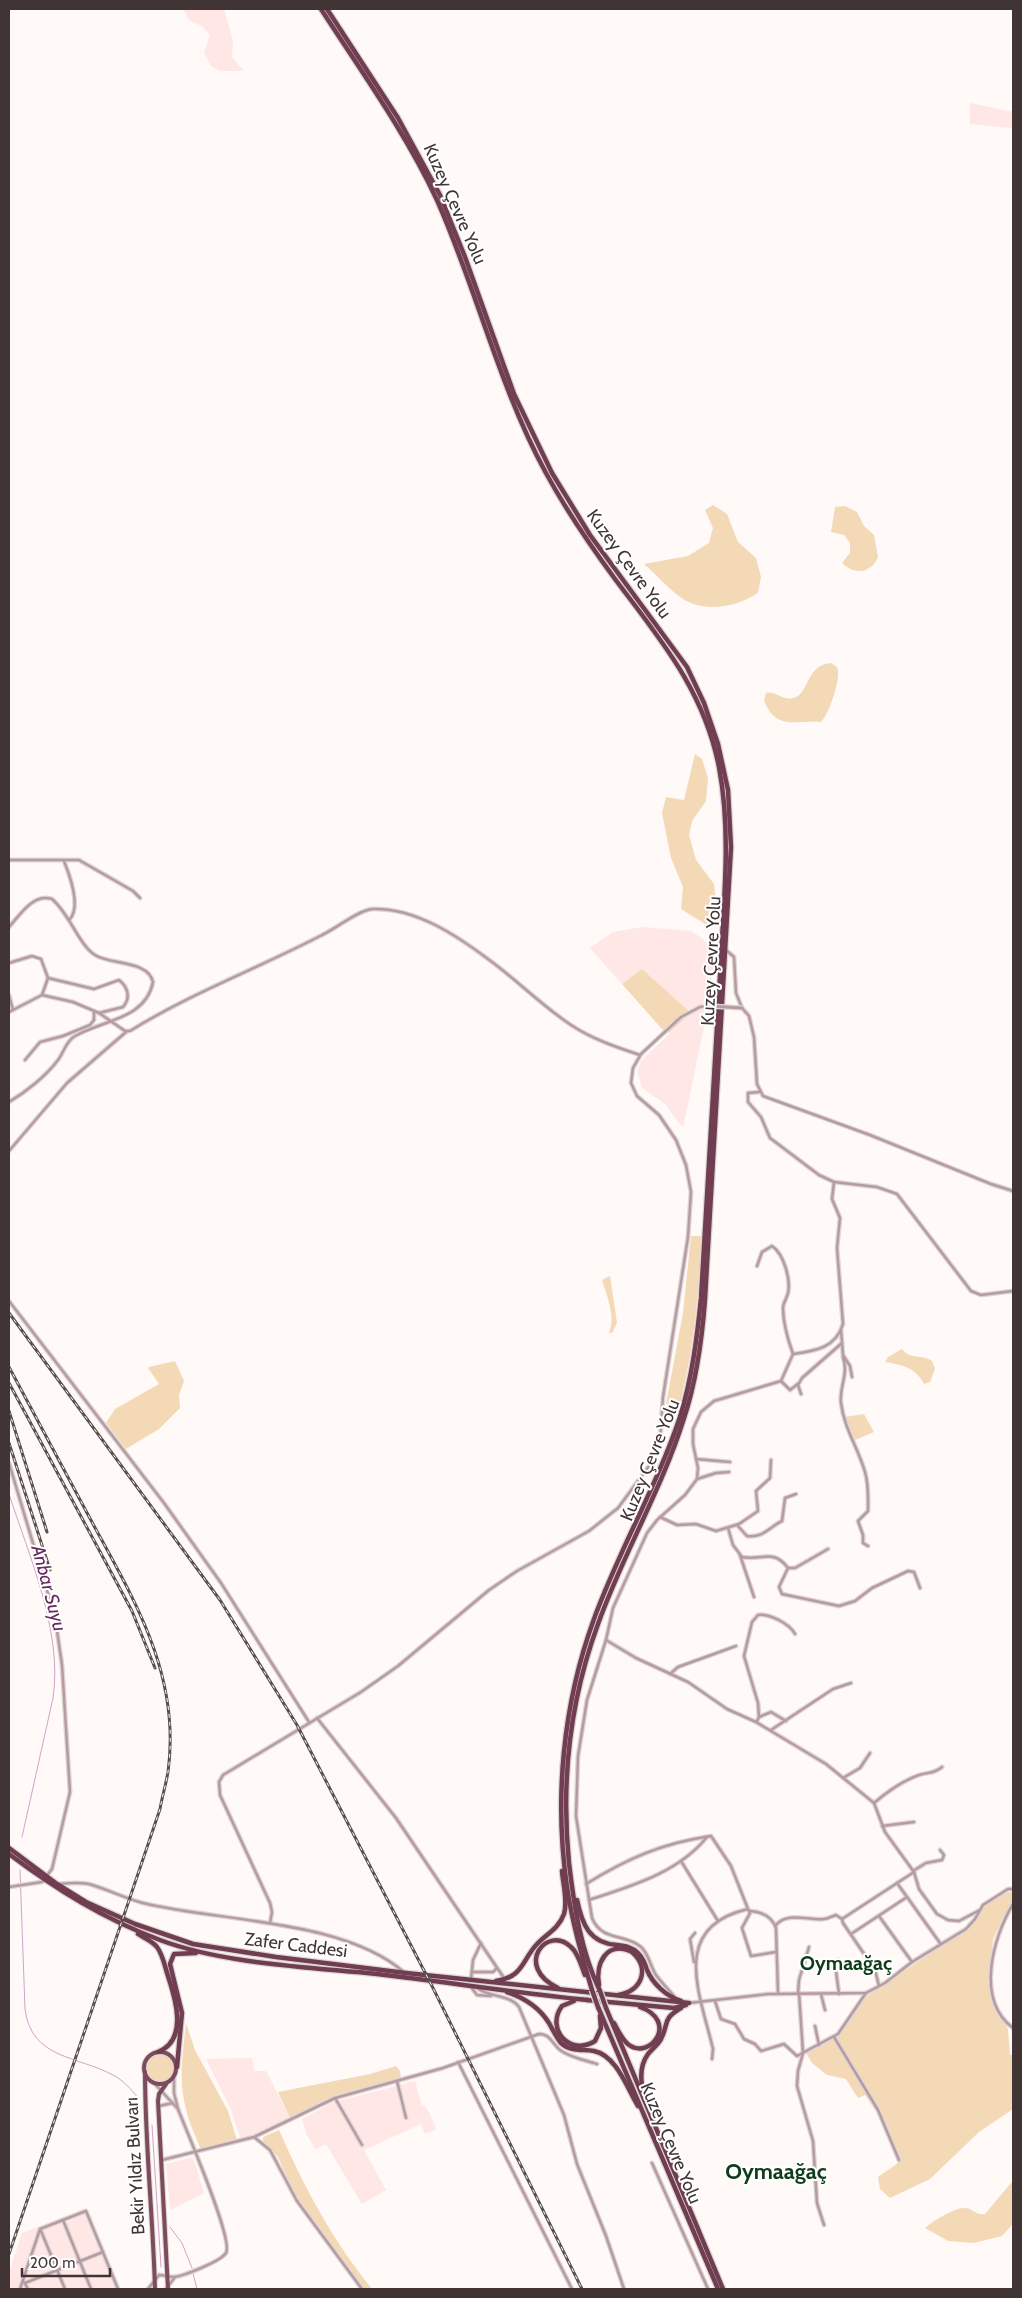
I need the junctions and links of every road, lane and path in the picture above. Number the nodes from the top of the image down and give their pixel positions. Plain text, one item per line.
1 (321, 9) edge
2 (327, 9) edge
3 (9, 860) edge
4 (64, 861) junction
5 (140, 898) dead end
6 (69, 920) junction
7 (9, 927) edge
8 (726, 950) junction
9 (9, 963) edge
10 (48, 978) junction
11 (9, 994) edge
12 (42, 995) junction
13 (710, 1006) joint
14 (742, 1008) junction
15 (13, 1010) junction
16 (94, 1011) junction
17 (9, 1012) edge
18 (99, 1013) junction
19 (112, 1022) junction
20 (126, 1032) junction
21 (640, 1055) junction
22 (25, 1060) dead end
23 (759, 1092) junction
24 (9, 1102) edge
25 (9, 1151) edge
26 (834, 1182) junction
27 (1013, 1191) edge
28 (757, 1266) dead end
29 (1013, 1291) edge
30 (9, 1301) edge
31 (841, 1330) junction
32 (842, 1343) junction
33 (794, 1354) junction
34 (843, 1357) junction
35 (852, 1377) dead end
36 (781, 1381) junction
37 (799, 1383) junction
38 (801, 1394) dead end
39 (696, 1459) junction
40 (771, 1460) dead end
41 (730, 1462) dead end
42 (9, 1463) edge
43 (729, 1472) dead end
44 (697, 1479) junction
45 (796, 1494) dead end
46 (660, 1517) junction
47 (737, 1525) junction
48 (728, 1528) junction
49 (868, 1546) dead end
50 (828, 1549) dead end
51 (740, 1555) junction
52 (788, 1568) junction
53 (920, 1588) dead end
54 (754, 1597) dead end
55 (795, 1634) dead end
56 (606, 1640) junction
57 (736, 1646) dead end
58 (670, 1674) junction
59 (851, 1683) dead end
60 (759, 1717) junction
61 (316, 1718) junction
62 (786, 1720) junction
63 (309, 1722) junction
64 (756, 1722) junction
65 (770, 1731) junction
66 (870, 1752) dead end
67 (942, 1768) dead end
68 (843, 1778) junction
69 (874, 1803) junction
70 (561, 1820) junction
71 (914, 1822) dead end
72 (882, 1826) junction
73 (708, 1837) junction
74 (940, 1850) dead end
75 (10, 1852) edge
76 (568, 1854) junction
77 (681, 1860) junction
78 (913, 1872) junction
79 (46, 1878) junction
80 (897, 1883) junction
81 (57, 1884) junction
82 (586, 1884) junction
83 (9, 1888) edge
84 (1013, 1889) edge
85 (907, 1897) junction
86 (589, 1900) junction
87 (1013, 1904) edge
88 (749, 1910) junction
89 (980, 1910) junction
90 (879, 1916) junction
91 (842, 1919) junction
92 (718, 1922) junction
93 (270, 1923) junction
94 (776, 1925) junction
95 (136, 1931) junction
96 (694, 1933) dead end
97 (851, 1934) junction
98 (481, 1943) junction
99 (940, 1944) junction
100 (809, 1947) dead end
101 (776, 1952) junction
102 (222, 1955) junction
103 (838, 1960) dead end
104 (912, 1962) junction
105 (694, 1964) junction
106 (497, 1968) junction
107 (472, 1972) junction
108 (406, 1973) junction
109 (504, 1979) junction
110 (485, 1982) junction
111 (472, 1984) junction
112 (879, 1986) junction
113 (491, 1988) junction
114 (561, 1990) junction
115 (592, 1990) junction
116 (600, 1991) junction
117 (798, 1993) junction
118 (866, 1993) junction
119 (778, 1994) junction
120 (821, 1994) junction
121 (839, 1994) junction
122 (492, 1996) junction
123 (606, 1996) junction
124 (676, 1999) junction
125 (588, 2000) junction
126 (715, 2001) junction
127 (702, 2002) junction
128 (629, 2004) junction
129 (689, 2004) junction
130 (598, 2007) junction
131 (606, 2008) junction
132 (825, 2010) dead end
133 (815, 2026) dead end
134 (1013, 2028) edge
135 (531, 2037) junction
136 (834, 2038) junction
137 (819, 2045) junction
138 (158, 2052) junction
139 (803, 2053) junction
140 (712, 2059) dead end
141 (458, 2062) junction
142 (597, 2064) dead end
143 (177, 2067) junction
144 (144, 2072) junction
145 (174, 2077) junction
146 (397, 2081) junction
147 (155, 2084) junction
148 (166, 2084) junction
149 (161, 2089) junction
150 (335, 2098) junction
151 (173, 2102) junction
152 (158, 2107) junction
153 (178, 2109) junction
154 (406, 2118) dead end
155 (649, 2121) junction
156 (254, 2137) junction
157 (362, 2145) dead end
158 (195, 2153) junction
159 (160, 2160) junction
160 (899, 2160) dead end
161 (652, 2162) dead end
162 (63, 2220) junction
163 (824, 2225) dead end
164 (40, 2229) junction
165 (102, 2252) junction
166 (80, 2261) junction
167 (57, 2270) junction
168 (167, 2275) junction
169 (175, 2277) junction
170 (154, 2279) junction
171 (24, 2282) junction
172 (167, 2288) edge
173 (20, 2289) edge
174 (28, 2289) edge
175 (65, 2289) edge
176 (91, 2289) edge
177 (118, 2289) edge
178 (148, 2289) edge
179 (154, 2289) edge
180 (362, 2289) edge
181 (572, 2289) edge
182 (624, 2289) edge
183 (708, 2289) edge
184 (718, 2289) edge
185 (723, 2289) edge

1 - 70 highway, Kuzey Çevre Yolu
2 - 8 highway, Kuzey Çevre Yolu
3 - 4 street
4 - 5 street
4 - 6 street
6 - 7 street
6 - 19 street
8 - 14 street
8 - 76 highway, Kuzey Çevre Yolu
9 - 10 street
10 - 12 street
10 - 18 street
11 - 15 street
12 - 15 street
12 - 16 street
13 - 14 street, bridge
13 - 21 street
14 - 23 street
15 - 17 street
16 - 18 street
16 - 22 street
18 - 19 street
19 - 20 street
19 - 24 street
20 - 21 street
20 - 25 street
21 - 61 street
23 - 26 street
23 - 27 street
26 - 29 street
26 - 31 street
28 - 33 street
30 - 63 street
31 - 32 street
31 - 33 street
32 - 34 street
32 - 37 street
33 - 36 street
34 - 35 street
34 - 49 street
36 - 37 street
36 - 39 street
37 - 38 street
39 - 41 street
39 - 44 street
40 - 47 street
42 - 79 street
43 - 44 street
44 - 46 street
45 - 47 street
46 - 48 street
46 - 56 street
47 - 48 street
48 - 51 street
50 - 52 street
51 - 52 street
51 - 54 street
52 - 53 street
55 - 60 street
56 - 58 street
56 - 82 street
57 - 58 street
58 - 64 street
59 - 62 street
60 - 62 street
60 - 64 street
61 - 63 street
61 - 98 street
62 - 65 street
63 - 93 street
64 - 65 street
65 - 68 street
66 - 68 street
67 - 69 street
68 - 69 street
69 - 72 street
70 - 109 highway
70 - 115 highway, Kuzey Çevre Yolu
71 - 72 street
72 - 78 street
73 - 77 street
73 - 82 street
73 - 88 street
74 - 78 street
75 - 79 highway, Zafer Caddesi
76 - 116 highway, Kuzey Çevre Yolu
76 - 124 highway
77 - 86 street
77 - 92 street
78 - 80 street
78 - 89 street
79 - 81 highway, Zafer Caddesi
79 - 83 street
79 - 95 highway, Zafer Caddesi
80 - 85 street
80 - 91 street
81 - 93 street
81 - 108 highway, Zafer Caddesi
82 - 86 street
84 - 89 street
85 - 90 street
85 - 99 street
86 - 124 street
87 - 134 street
88 - 92 street
88 - 94 street
88 - 101 street
89 - 99 street
90 - 97 street
90 - 104 street
91 - 94 street
91 - 97 street
92 - 105 street
93 - 108 street
94 - 101 street
95 - 102 highway, Zafer Caddesi
95 - 138 highway
96 - 105 street
97 - 112 street
98 - 106 street
98 - 107 street
99 - 104 street
100 - 117 street
101 - 119 street
102 - 111 highway, Zafer Caddesi
102 - 143 highway
103 - 121 street
104 - 112 street
105 - 127 street
106 - 107 street
106 - 109 street
107 - 111 street
108 - 111 highway, Zafer Caddesi
109 - 110 highway
110 - 111 highway, Zafer Caddesi
110 - 114 highway, Zafer Caddesi
111 - 113 highway, Zafer Caddesi
111 - 122 street
111 - 122 street
112 - 118 street
113 - 125 highway, Zafer Caddesi
113 - 155 highway
114 - 115 highway
114 - 123 highway, Zafer Caddesi
115 - 130 highway, bridge
116 - 123 highway
116 - 131 highway, bridge
117 - 119 street
117 - 120 street
117 - 139 street
118 - 121 street
118 - 136 street
119 - 126 street
120 - 121 street
120 - 132 street
122 - 135 street
123 - 129 highway, Zafer Caddesi
124 - 129 highway
125 - 128 highway, Zafer Caddesi
125 - 130 highway
126 - 127 street
126 - 139 street
127 - 129 street
127 - 140 street
128 - 129 highway, Zafer Caddesi
128 - 131 highway
129 - 155 highway
130 - 155 highway, Kuzey Çevre Yolu
131 - 155 highway, Kuzey Çevre Yolu
133 - 137 street
135 - 141 street
135 - 142 street
135 - 182 street
136 - 137 street
136 - 160 street
137 - 139 street
138 - 143 main road
138 - 144 main road
139 - 163 street
141 - 146 street
141 - 181 street
143 - 145 main road
144 - 147 main road
144 - 170 main road, Bekir Yıldız Bulvarı
145 - 148 main road
145 - 153 street
146 - 150 street
146 - 154 street
147 - 148 main road
147 - 149 street
148 - 149 main road, Bekir Yıldız Bulvarı
149 - 151 street
149 - 152 main road, Bekir Yıldız Bulvarı
150 - 156 street
150 - 157 street
151 - 152 street
151 - 153 street
152 - 159 main road, Bekir Yıldız Bulvarı
153 - 158 street
155 - 184 highway, Kuzey Çevre Yolu
155 - 185 highway, Kuzey Çevre Yolu
156 - 158 street
156 - 180 street
158 - 159 street
158 - 169 street
159 - 168 main road, Bekir Yıldız Bulvarı
161 - 183 street
162 - 164 street
162 - 165 street
162 - 166 street
164 - 167 street
164 - 171 street
165 - 166 street
165 - 177 street
166 - 167 street
166 - 176 street
167 - 171 street
167 - 175 street
168 - 169 street
168 - 170 street
168 - 172 main road, Bekir Yıldız Bulvarı
169 - 172 street
170 - 178 street
170 - 179 main road, Bekir Yıldız Bulvarı
171 - 173 street
171 - 174 street
178 - 179 street

